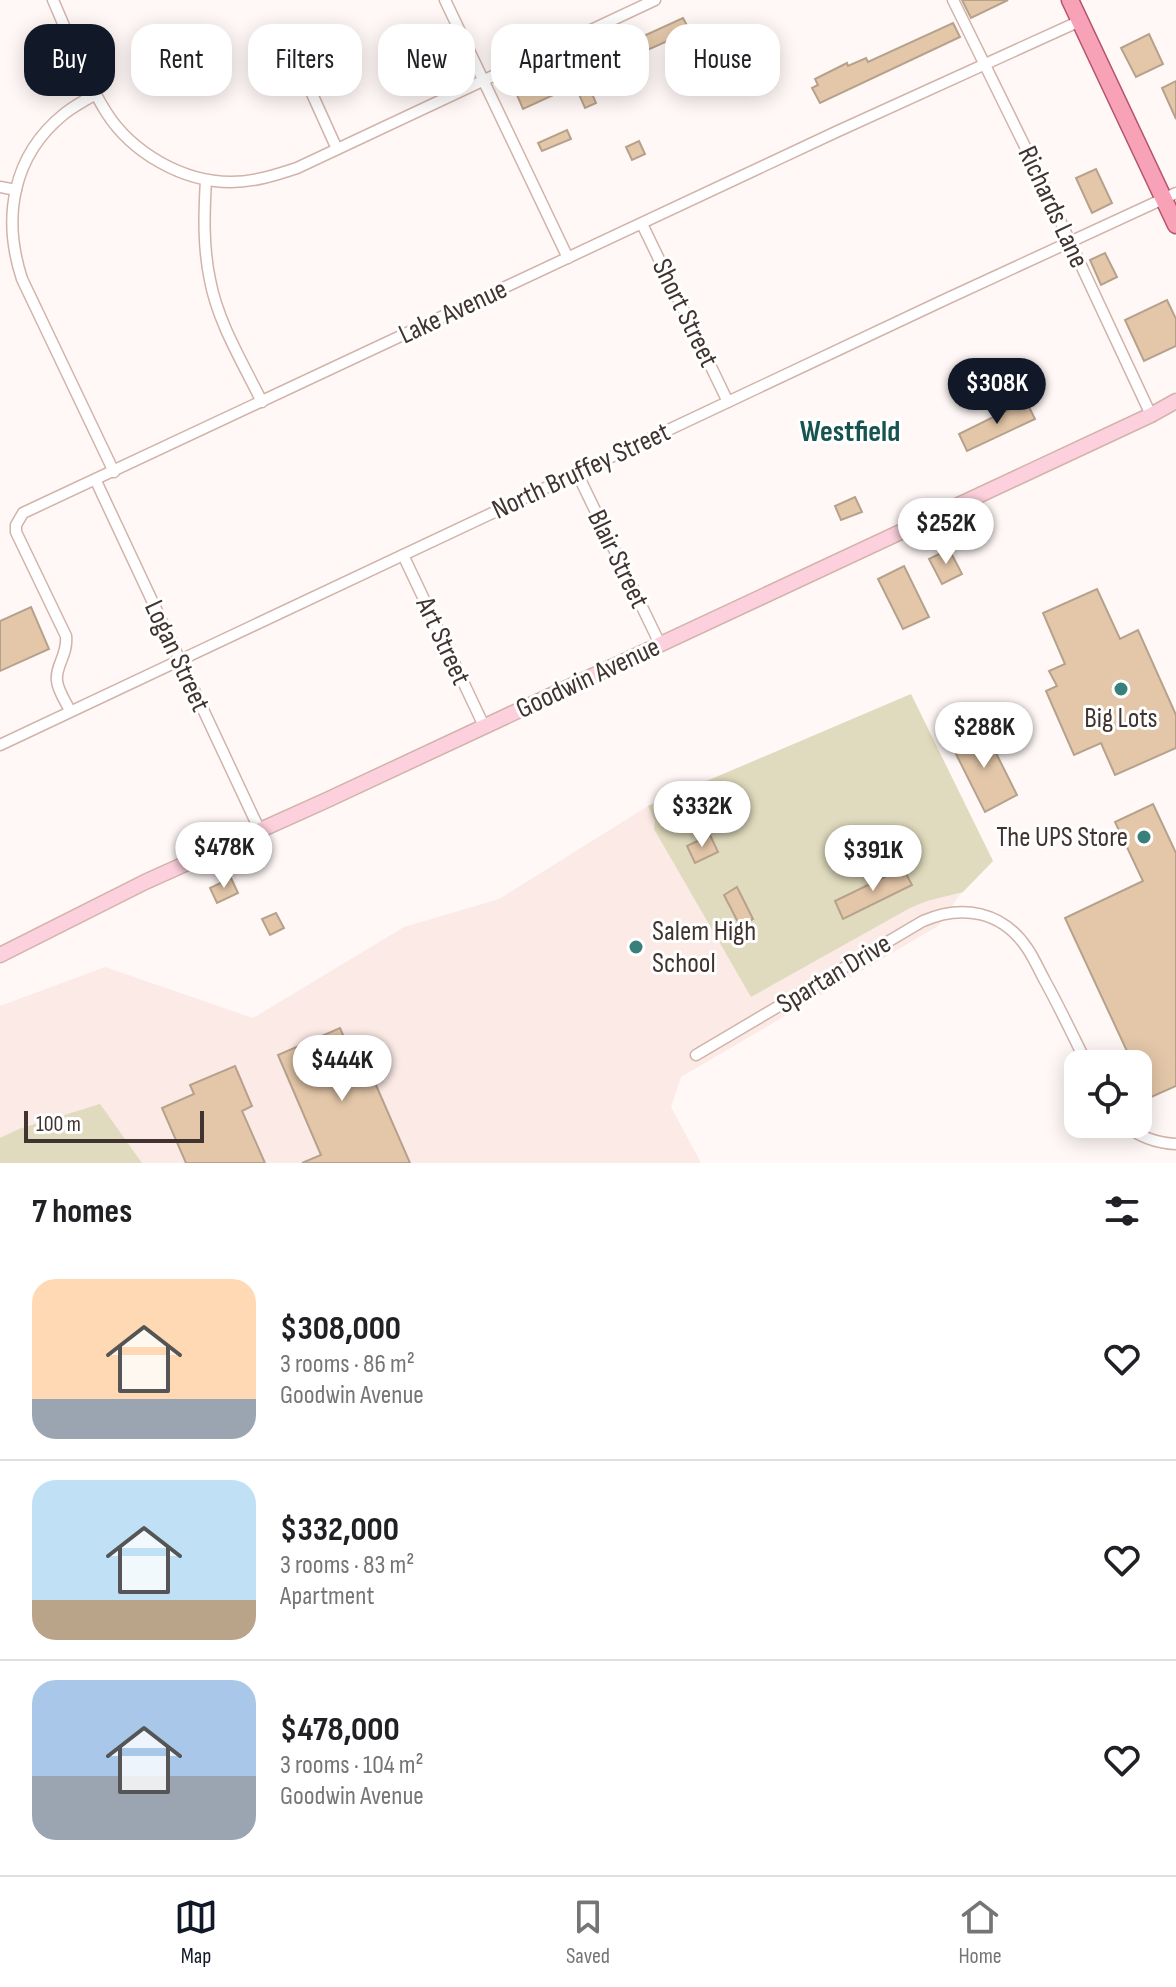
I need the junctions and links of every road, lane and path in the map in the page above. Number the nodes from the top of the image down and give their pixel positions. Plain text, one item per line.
1 (53, 0) edge
2 (445, 0) edge
3 (655, 0) edge
4 (953, 0) edge
5 (1070, 0) edge
6 (1080, 21) junction
7 (64, 24) edge
8 (984, 64) junction
9 (483, 80) junction
10 (93, 96) edge
11 (97, 96) edge
12 (313, 96) edge
13 (337, 149) junction
14 (206, 180) junction
15 (0, 187) edge
16 (16, 190) junction
17 (1170, 196) edge
18 (642, 224) junction
19 (1176, 225) edge
20 (1070, 242) junction
21 (568, 258) junction
22 (1176, 401) edge
23 (262, 402) junction
24 (728, 402) junction
25 (1151, 415) junction
26 (114, 472) junction
27 (577, 473) junction
28 (96, 481) junction
29 (403, 555) junction
30 (660, 644) junction
31 (178, 660) junction
32 (70, 711) junction
33 (484, 726) junction
34 (0, 745) edge
35 (260, 831) junction
36 (0, 955) edge
37 (1080, 1050) edge
38 (696, 1055) dead end
39 (1147, 1138) edge
40 (1176, 1144) edge

1 - 7 street
2 - 9 street
3 - 9 street
4 - 8 street, Richards Lane
5 - 6 main road
6 - 8 street, Lake Avenue
6 - 17 main road
8 - 18 street, Lake Avenue
8 - 20 street, Richards Lane
9 - 13 street
9 - 21 street
10 - 16 street
11 - 14 street
12 - 13 street
13 - 14 street
14 - 23 street
15 - 16 street
16 - 26 street
17 - 19 main road
17 - 20 street, North Bruffey Street
18 - 21 street, Lake Avenue
18 - 24 street, Short Street
20 - 24 street, North Bruffey Street
20 - 25 street, Richards Lane
21 - 23 street, Lake Avenue
22 - 25 street, Goodwin Avenue
23 - 26 street, Lake Avenue
24 - 27 street, North Bruffey Street
25 - 30 street, Goodwin Avenue
26 - 28 street, Lake Avenue
27 - 29 street, North Bruffey Street
27 - 30 street, Blair Street
28 - 31 street, Logan Street
28 - 32 street, Lake Avenue
29 - 31 street, North Bruffey Street
29 - 33 street, Art Street
30 - 33 street, Goodwin Avenue
31 - 32 street, North Bruffey Street
31 - 35 street, Logan Street
32 - 34 street, North Bruffey Street
33 - 35 street, Goodwin Avenue
35 - 36 street, Goodwin Avenue
37 - 38 street, Spartan Drive
39 - 40 street

